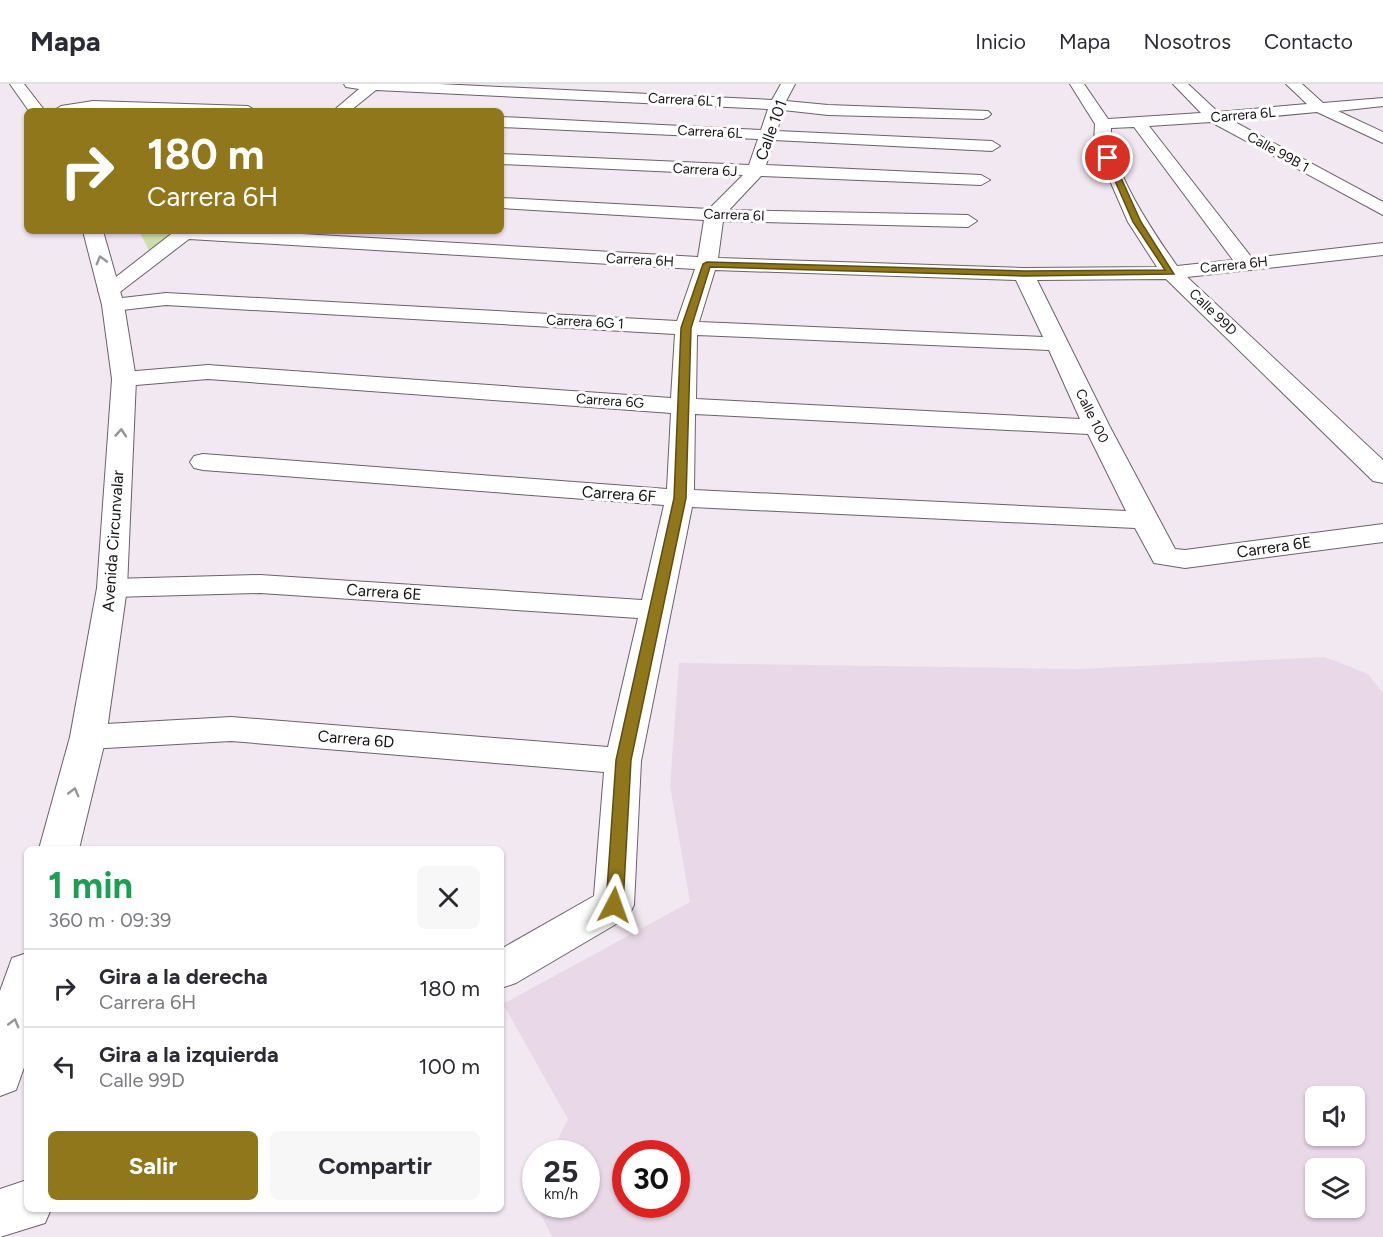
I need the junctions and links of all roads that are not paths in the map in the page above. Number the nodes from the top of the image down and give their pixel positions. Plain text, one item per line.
1 (17, 84) edge
2 (351, 84) edge
3 (1077, 84) edge
4 (1180, 84) edge
5 (1293, 84) edge
6 (374, 85) edge
7 (84, 91) dead end
8 (783, 94) edge
9 (1383, 102) edge
10 (35, 108) edge
11 (95, 108) edge
12 (345, 108) edge
13 (1320, 108) junction
14 (983, 114) dead end
15 (1214, 117) junction
16 (504, 122) edge
17 (1139, 123) junction
18 (1103, 124) junction
19 (769, 135) junction
20 (1383, 138) edge
21 (992, 146) dead end
22 (504, 159) edge
23 (755, 172) junction
24 (981, 180) dead end
25 (504, 203) edge
26 (1383, 209) edge
27 (714, 215) junction
28 (968, 221) dead end
29 (94, 234) edge
30 (184, 234) edge
31 (219, 234) edge
32 (1382, 250) edge
33 (707, 264) junction
34 (1246, 264) junction
35 (1171, 273) junction
36 (1024, 274) junction
37 (111, 298) junction
38 (686, 328) junction
39 (1058, 344) junction
40 (124, 379) junction
41 (681, 406) junction
42 (1097, 427) junction
43 (203, 462) dead end
44 (1383, 475) edge
45 (680, 498) junction
46 (1143, 520) junction
47 (1383, 532) edge
48 (1164, 557) joint
49 (112, 588) junction
50 (656, 610) junction
51 (88, 737) junction
52 (624, 760) junction
53 (60, 846) edge
54 (504, 968) edge
55 (24, 983) edge
56 (0, 1075) edge
57 (24, 1206) edge
58 (0, 1214) edge

1 - 10 main road
2 - 6 main road, Carrera 6L 1
3 - 18 main road, Calle 99D
4 - 15 main road, Calle 99B 1
5 - 13 main road
6 - 8 main road, Carrera 6L 1
6 - 12 main road
7 - 11 main road
8 - 14 main road, Carrera 6L 1
8 - 19 main road, Calle 101
9 - 13 main road, Carrera 6L
13 - 15 main road, Carrera 6L
13 - 20 main road
15 - 17 main road, Carrera 6L
15 - 26 main road, Calle 99B 1
16 - 19 main road, Carrera 6L
17 - 18 main road, Carrera 6L
17 - 34 main road
18 - 35 main road, Calle 99D
19 - 21 main road, Carrera 6L
19 - 23 main road, Calle 101
22 - 23 main road, Carrera 6J
23 - 24 main road, Carrera 6J
23 - 27 main road, Calle 101
25 - 27 main road, Carrera 6I
27 - 28 main road, Carrera 6I
27 - 33 main road
37 -> 29 main road, Avenida Circunvalar
30 - 37 main road
31 - 33 main road, Carrera 6H
32 - 34 main road, Carrera 6H
33 - 36 main road, Carrera 6H
33 - 38 main road
34 - 35 main road, Carrera 6H
35 - 36 main road, Carrera 6H
35 - 44 main road, Calle 99D
36 - 39 main road, Calle 100
37 - 38 main road, Carrera 6G 1
37 - 40 main road, Avenida Circunvalar
38 - 39 main road, Carrera 6G 1
38 - 41 main road
39 - 42 main road, Calle 100
40 - 41 main road, Carrera 6G
49 -> 40 main road, Avenida Circunvalar
41 - 42 main road, Carrera 6G
41 - 45 main road
42 - 46 main road, Calle 100
43 - 45 main road, Carrera 6F
45 - 46 main road, Carrera 6F
45 - 50 main road
46 - 48 main road, Calle 100
47 - 48 main road, Carrera 6E
49 - 50 main road, Carrera 6E
49 - 51 main road, Avenida Circunvalar
50 - 52 main road
51 - 52 main road, Carrera 6D
53 -> 51 main road, Avenida Circunvalar
52 - 54 main road
56 -> 55 main road
57 - 58 main road

